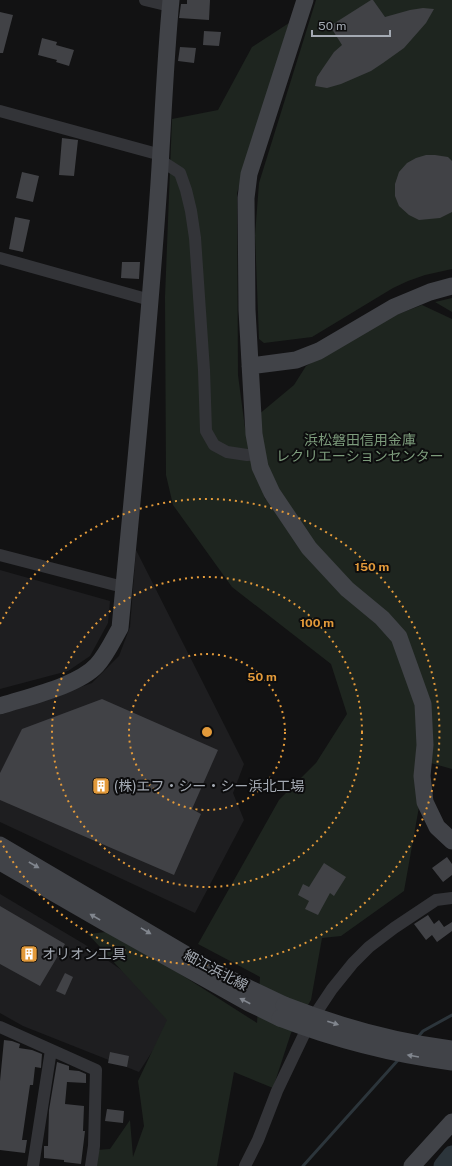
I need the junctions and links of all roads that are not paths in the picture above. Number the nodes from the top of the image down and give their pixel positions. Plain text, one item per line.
1 (145, 0) edge
2 (305, 0) edge
3 (171, 3) edge
4 (0, 111) edge
5 (161, 157) junction
6 (0, 258) edge
7 (452, 286) edge
8 (150, 300) junction
9 (250, 366) junction
10 (257, 454) junction
11 (0, 554) edge
12 (123, 587) junction
13 (0, 706) edge
14 (452, 841) edge
15 (0, 845) edge
16 (0, 862) edge
17 (452, 898) edge
18 (282, 1011) junction
19 (0, 1027) edge
20 (452, 1049) edge
21 (51, 1050) junction
22 (452, 1062) edge
23 (452, 1122) edge
24 (33, 1166) edge
25 (91, 1166) edge
26 (245, 1166) edge
27 (412, 1166) edge

1 - 3 street
2 - 9 street
3 - 5 street
4 - 5 street
5 - 8 street
5 - 10 street
6 - 8 street
7 - 9 street
8 - 12 street
9 - 10 street
10 - 14 street
11 - 12 street
12 - 13 street
15 -> 18 street, 細江浜北線
18 -> 16 street, 細江浜北線
17 - 26 street
18 -> 20 street, 細江浜北線, bridge
22 -> 18 street, 細江浜北線, bridge
19 - 21 street
21 - 24 street
21 - 25 street
23 - 27 street

